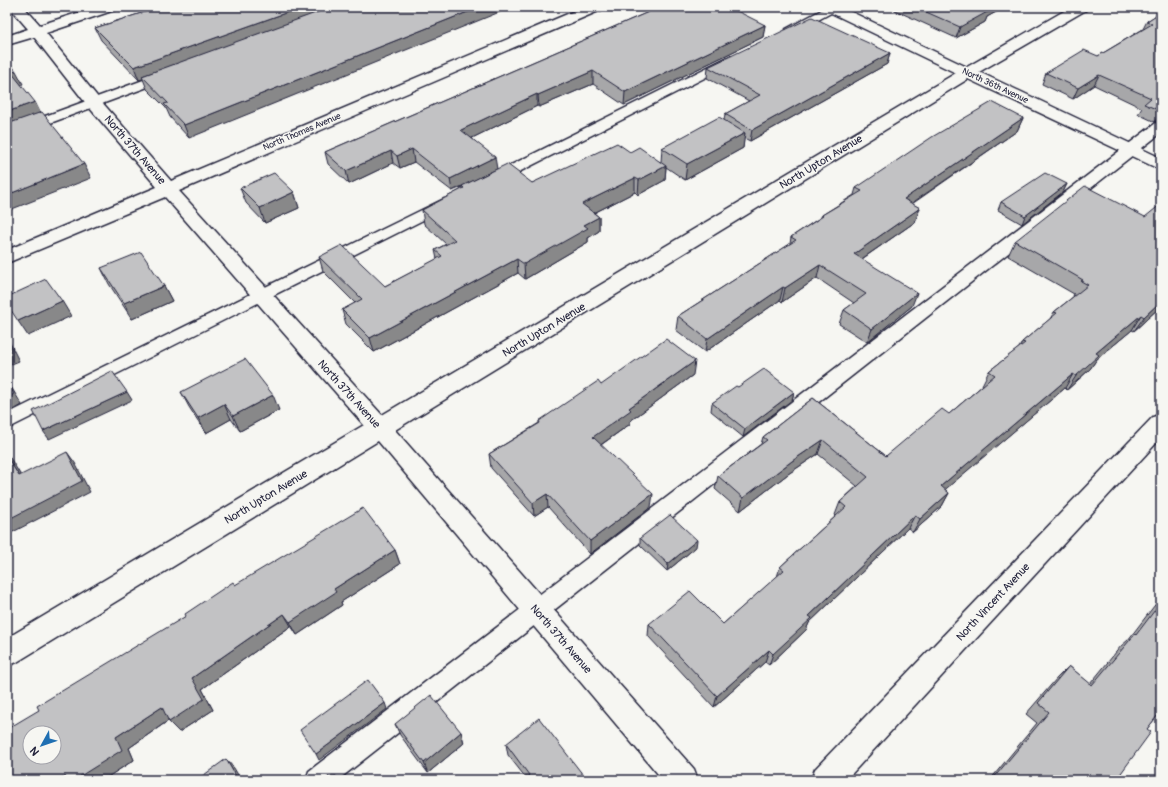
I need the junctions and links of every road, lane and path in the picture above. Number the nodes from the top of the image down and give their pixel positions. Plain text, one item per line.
1 (16, 7) edge
2 (110, 7) edge
3 (596, 7) edge
4 (1081, 7) edge
5 (833, 8) edge
6 (37, 31) junction
7 (777, 37) edge
8 (7, 41) edge
9 (742, 54) edge
10 (183, 70) edge
11 (968, 73) junction
12 (94, 103) junction
13 (1161, 126) edge
14 (7, 135) edge
15 (1129, 150) junction
16 (1161, 165) edge
17 (480, 186) edge
18 (168, 189) junction
19 (458, 196) edge
20 (7, 257) edge
21 (261, 295) junction
22 (7, 422) edge
23 (1161, 423) edge
24 (380, 429) junction
25 (537, 611) junction
26 (7, 653) edge
27 (318, 780) edge
28 (683, 780) edge
29 (826, 780) edge

1 - 6 street, North 37th Avenue
2 - 6 street
3 - 18 street, North Thomas Avenue
4 - 11 street, North Upton Avenue
5 - 7 lane
5 - 11 street, North 36th Avenue
6 - 8 street
6 - 12 street, North 37th Avenue
9 - 17 lane
10 - 12 lane
11 - 15 street, North 36th Avenue
11 - 24 street, North Upton Avenue
12 - 14 lane
12 - 18 street, North 37th Avenue
13 - 15 lane
15 - 16 street, North 36th Avenue
15 - 25 lane
18 - 20 street, North Thomas Avenue
18 - 21 street, North 37th Avenue
19 - 21 lane
21 - 22 lane
21 - 24 street, North 37th Avenue
23 - 29 street, North Vincent Avenue
24 - 25 street, North 37th Avenue
24 - 26 street, North Upton Avenue
25 - 27 lane
25 - 28 street, North 37th Avenue

